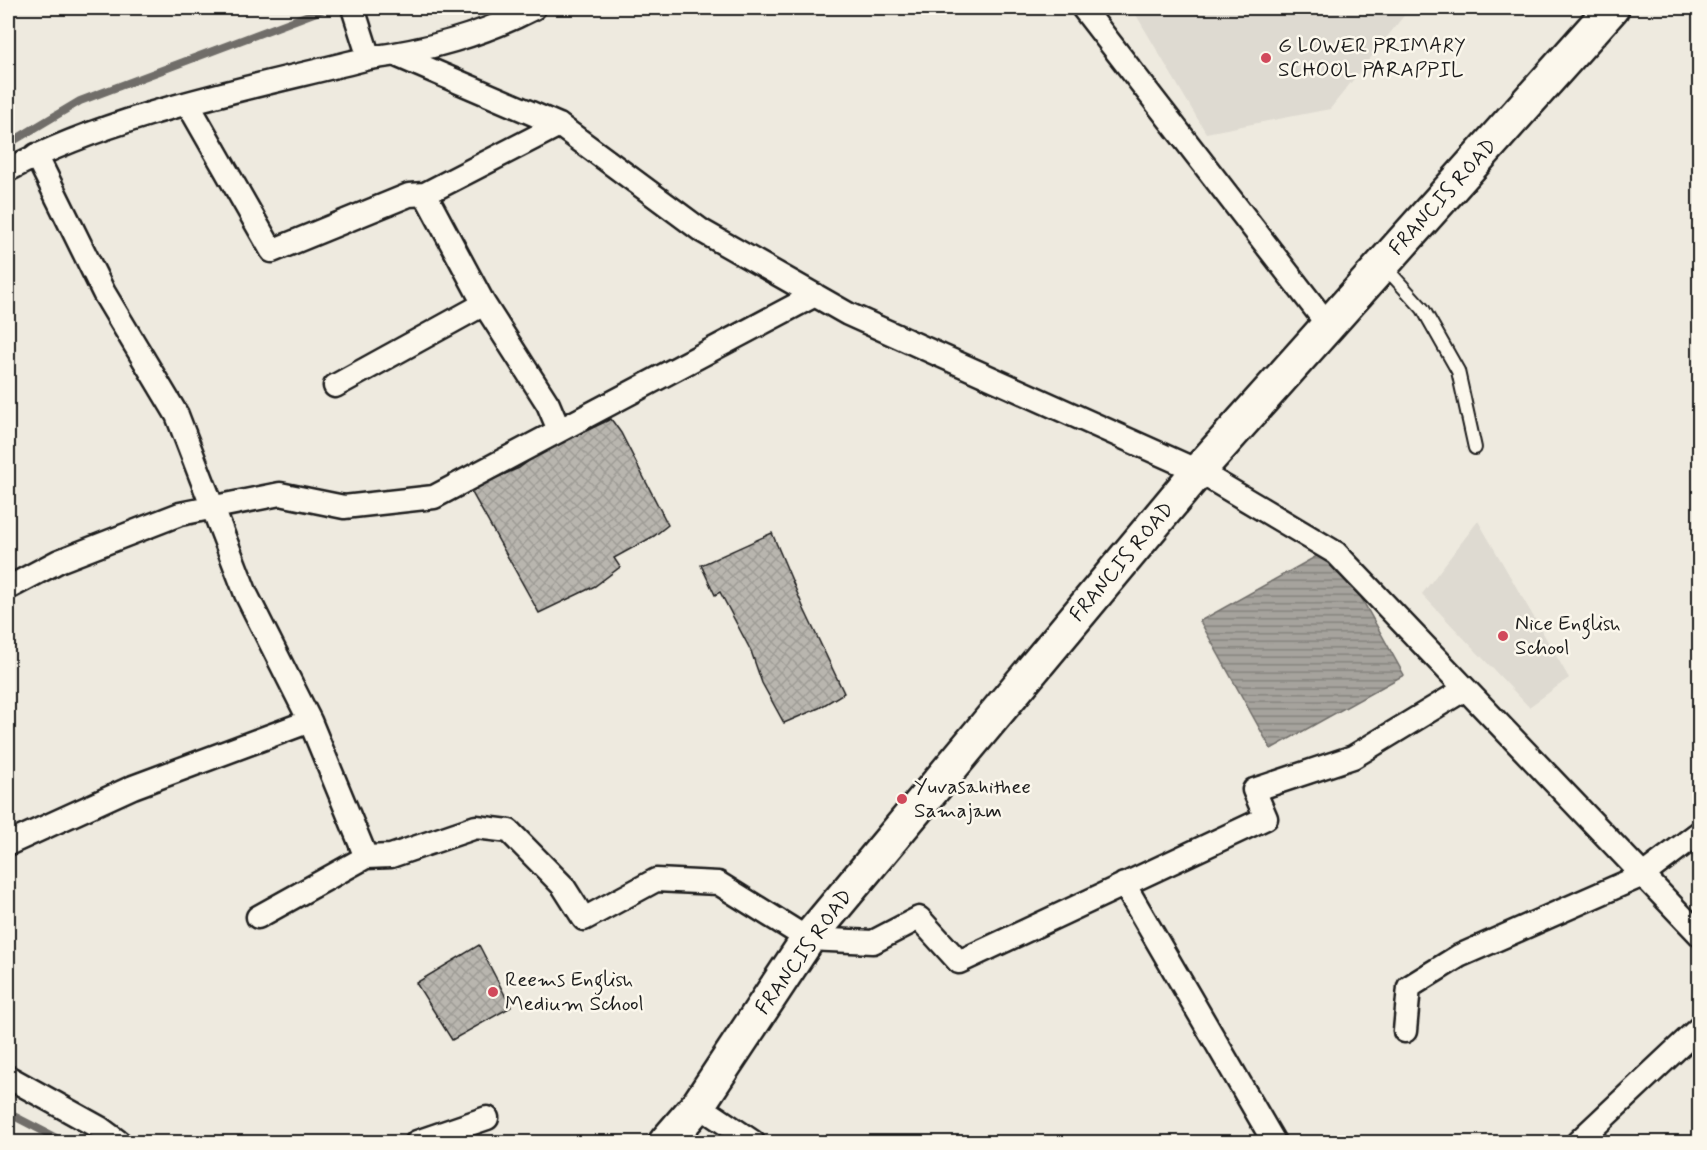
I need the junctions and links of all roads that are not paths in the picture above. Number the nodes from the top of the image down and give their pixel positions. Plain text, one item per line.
1 (353, 8) edge
2 (534, 8) edge
3 (1083, 8) edge
4 (1612, 8) edge
5 (396, 55) junction
6 (369, 58) junction
7 (188, 104) junction
8 (559, 125) junction
9 (36, 154) junction
10 (8, 170) edge
11 (425, 195) junction
12 (1383, 264) junction
13 (815, 295) junction
14 (484, 304) junction
15 (1328, 325) junction
16 (335, 386) dead end
17 (560, 430) junction
18 (1475, 448) dead end
19 (1198, 471) junction
20 (214, 507) junction
21 (8, 588) edge
22 (1465, 689) junction
23 (310, 721) junction
24 (1700, 832) edge
25 (8, 844) edge
26 (366, 857) junction
27 (1643, 875) junction
28 (1124, 884) junction
29 (258, 917) dead end
30 (1700, 935) edge
31 (808, 939) junction
32 (1700, 1027) edge
33 (1405, 1031) dead end
34 (8, 1077) edge
35 (698, 1105) junction
36 (487, 1118) dead end
37 (119, 1143) edge
38 (417, 1143) edge
39 (666, 1143) edge
40 (753, 1143) edge
41 (1274, 1143) edge
42 (1578, 1143) edge

1 - 6 street
2 - 5 street
3 - 15 street
4 - 12 main road, FRANCIS ROAD
5 - 6 street
5 - 8 street
6 - 7 street
7 - 9 street
7 - 11 street
8 - 11 street
8 - 13 street
9 - 10 street
9 - 20 street
11 - 14 street
12 - 15 main road, FRANCIS ROAD
12 - 18 lane
13 - 17 street
13 - 19 street
14 - 16 street
14 - 17 street
15 - 19 main road, FRANCIS ROAD
17 - 20 street
19 - 22 street
19 - 31 main road, FRANCIS ROAD
20 - 21 street
20 - 23 street
22 - 27 street
22 - 28 street
23 - 25 street
23 - 26 street
24 - 27 street
26 - 29 street
26 - 31 street
27 - 30 street
27 - 33 street
28 - 31 street
28 - 41 street
31 - 35 main road, FRANCIS ROAD
32 - 42 street
34 - 37 street
35 - 39 main road, FRANCIS ROAD
35 - 40 street
36 - 38 street

